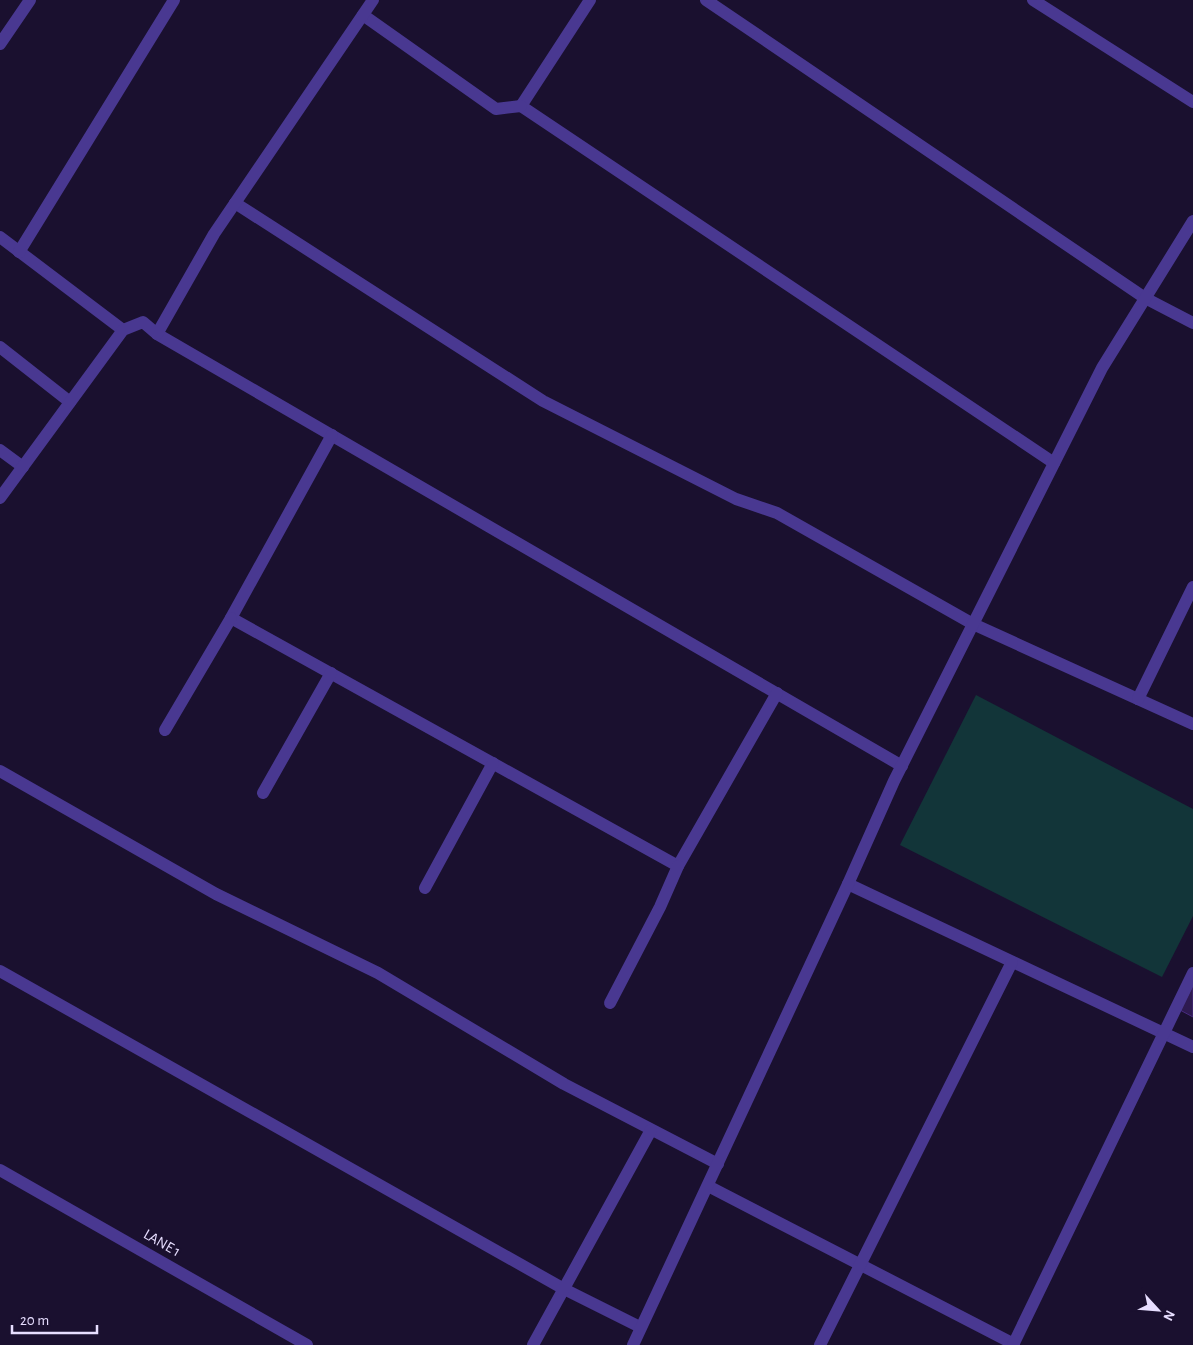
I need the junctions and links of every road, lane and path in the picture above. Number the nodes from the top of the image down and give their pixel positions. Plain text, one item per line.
1 (30, 0) edge
2 (174, 0) edge
3 (373, 0) edge
4 (590, 0) edge
5 (706, 0) edge
6 (1033, 0) edge
7 (363, 15) junction
8 (0, 44) edge
9 (1193, 102) edge
10 (521, 106) junction
11 (235, 203) junction
12 (1193, 221) edge
13 (0, 237) edge
14 (19, 252) junction
15 (1145, 298) junction
16 (1193, 323) edge
17 (123, 330) junction
18 (156, 334) junction
19 (0, 347) edge
20 (70, 402) junction
21 (332, 436) junction
22 (0, 450) edge
23 (1054, 463) junction
24 (23, 467) junction
25 (0, 498) edge
26 (1193, 588) edge
27 (231, 618) junction
28 (973, 624) junction
29 (331, 673) junction
30 (777, 693) junction
31 (1138, 700) junction
32 (1193, 724) edge
33 (165, 730) dead end
34 (493, 763) junction
35 (902, 766) junction
36 (0, 771) edge
37 (263, 793) dead end
38 (678, 866) junction
39 (848, 884) junction
40 (425, 888) dead end
41 (1012, 962) junction
42 (0, 971) edge
43 (1193, 973) edge
44 (610, 1003) dead end
45 (1164, 1034) junction
46 (1193, 1048) edge
47 (651, 1130) junction
48 (718, 1164) junction
49 (0, 1170) edge
50 (708, 1186) junction
51 (859, 1264) junction
52 (564, 1289) junction
53 (640, 1327) junction
54 (1014, 1344) edge
55 (307, 1345) edge
56 (533, 1345) edge
57 (633, 1345) edge
58 (820, 1345) edge

1 - 8 street
2 - 14 street
3 - 7 street
4 - 10 street
5 - 15 street
6 - 9 street
7 - 10 street
7 - 11 street
10 - 23 street
11 - 18 street
11 - 28 street
12 - 15 street
13 - 14 street
14 - 17 street
15 - 16 street
15 - 23 street
17 - 18 street
17 - 20 street
18 - 21 street
19 - 20 street
20 - 24 street
21 - 27 street
21 - 30 street
22 - 24 street
23 - 28 street
24 - 25 street
26 - 31 street
27 - 29 street
27 - 33 street
28 - 31 street
28 - 35 street
29 - 34 street
29 - 37 street
30 - 35 street
30 - 38 street
31 - 32 street
34 - 38 street
34 - 40 street
35 - 39 street
36 - 47 street
38 - 44 street
39 - 41 street
39 - 48 street
41 - 45 street
41 - 51 street
42 - 52 street
43 - 45 street
45 - 46 street
45 - 54 street
47 - 48 street
47 - 52 street
48 - 50 street
49 - 55 street, LANE 1
50 - 51 street
50 - 53 street
51 - 54 street
51 - 58 street
52 - 53 street
52 - 56 street
53 - 57 street

